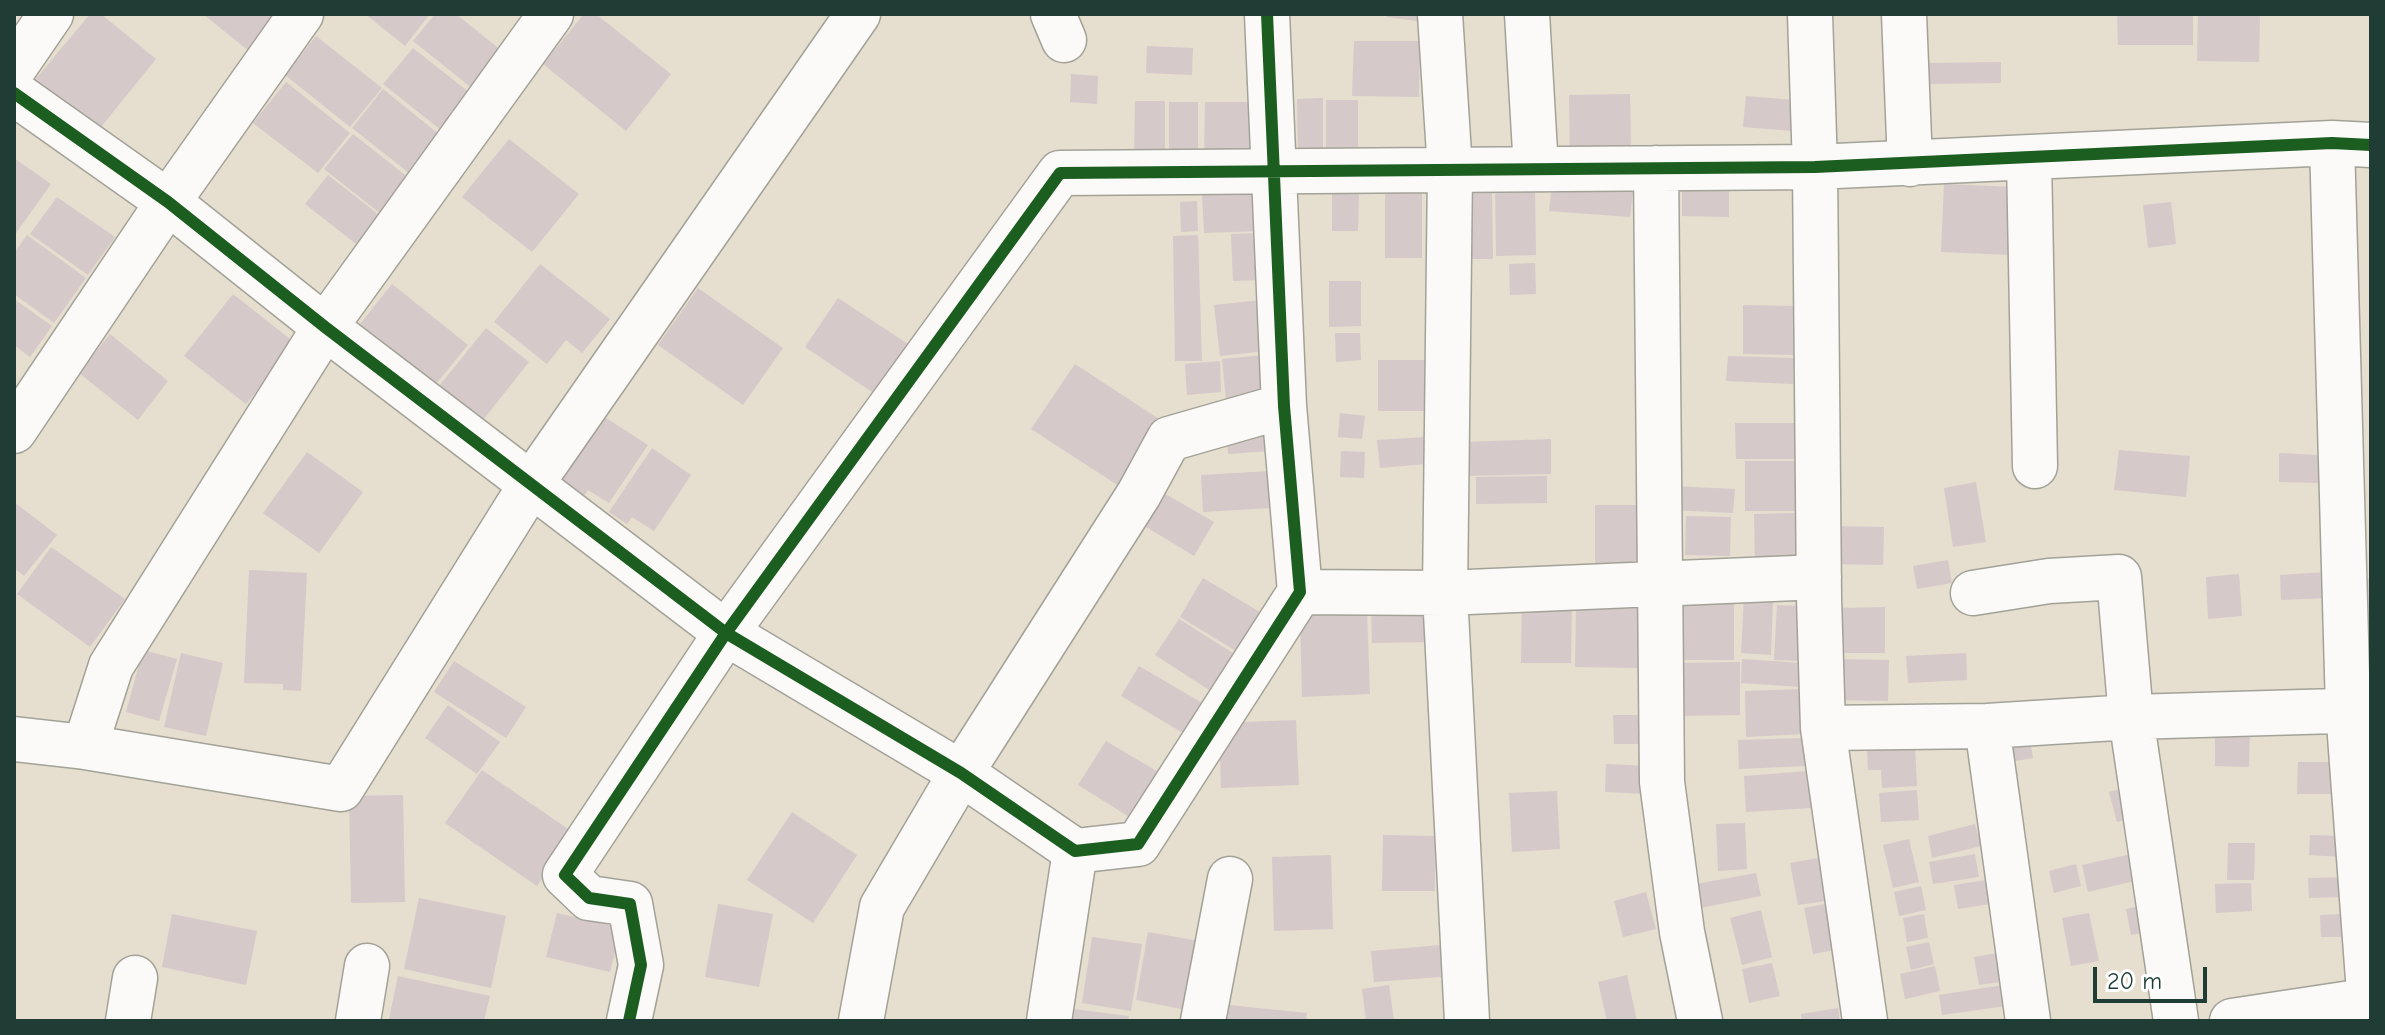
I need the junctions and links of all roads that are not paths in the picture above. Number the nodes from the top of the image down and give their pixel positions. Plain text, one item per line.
1 (51, 14) edge
2 (301, 14) edge
3 (551, 14) edge
4 (858, 14) edge
5 (1267, 14) edge
6 (1440, 14) edge
7 (1527, 14) edge
8 (1810, 14) edge
9 (1904, 14) edge
10 (14, 68) edge
11 (14, 93) edge
12 (2351, 144) edge
13 (2029, 159) junction
14 (1910, 164) junction
15 (1815, 167) junction
16 (1656, 168) junction
17 (1536, 169) junction
18 (1450, 170) junction
19 (1275, 171) junction
20 (168, 202) junction
21 (325, 327) junction
22 (1284, 406) junction
23 (14, 431) edge
24 (2035, 466) dead end
25 (532, 483) junction
26 (1819, 577) junction
27 (1660, 585) junction
28 (1300, 592) junction
29 (1445, 593) junction
30 (1973, 593) dead end
31 (726, 633) junction
32 (2360, 710) edge
33 (2131, 717) junction
34 (1987, 726) junction
35 (1823, 728) junction
36 (14, 739) edge
37 (85, 747) junction
38 (961, 773) junction
39 (1075, 851) junction
40 (1230, 879) dead end
41 (367, 966) dead end
42 (135, 978) dead end
43 (2370, 1000) edge
44 (2371, 1020) edge
45 (128, 1021) edge
46 (358, 1021) edge
47 (629, 1021) edge
48 (861, 1021) edge
49 (1049, 1021) edge
50 (1203, 1021) edge
51 (1467, 1021) edge
52 (1700, 1021) edge
53 (1865, 1021) edge
54 (2028, 1021) edge
55 (2176, 1021) edge
56 (2232, 1021) edge

1 - 10 street
2 - 20 street
3 - 21 street
4 - 25 street
5 - 19 street
6 - 18 street
7 - 17 street
8 - 15 street
9 - 14 street
11 - 20 street
12 - 13 street
12 - 32 street
13 - 14 street
13 - 24 street
14 - 15 street
15 - 16 street
15 - 26 street
16 - 17 street
16 - 27 street
17 - 18 street
18 - 19 street
18 - 29 street
19 - 22 street
19 - 31 street
20 - 21 street
20 - 23 street
21 - 25 street
21 - 37 street
22 - 28 street
22 - 38 street
25 - 31 street
25 - 37 street
26 - 27 street
26 - 35 street
27 - 29 street
27 - 52 street
28 - 29 street
28 - 39 street
29 - 51 street
30 - 33 street
31 - 38 street
31 - 47 street
32 - 33 street
32 - 43 street
33 - 34 street
33 - 55 street
34 - 35 street
34 - 54 street
35 - 53 street
36 - 37 street
38 - 39 street
38 - 48 street
39 - 49 street
40 - 50 street
41 - 46 street
42 - 45 street
43 - 44 street
43 - 56 street

